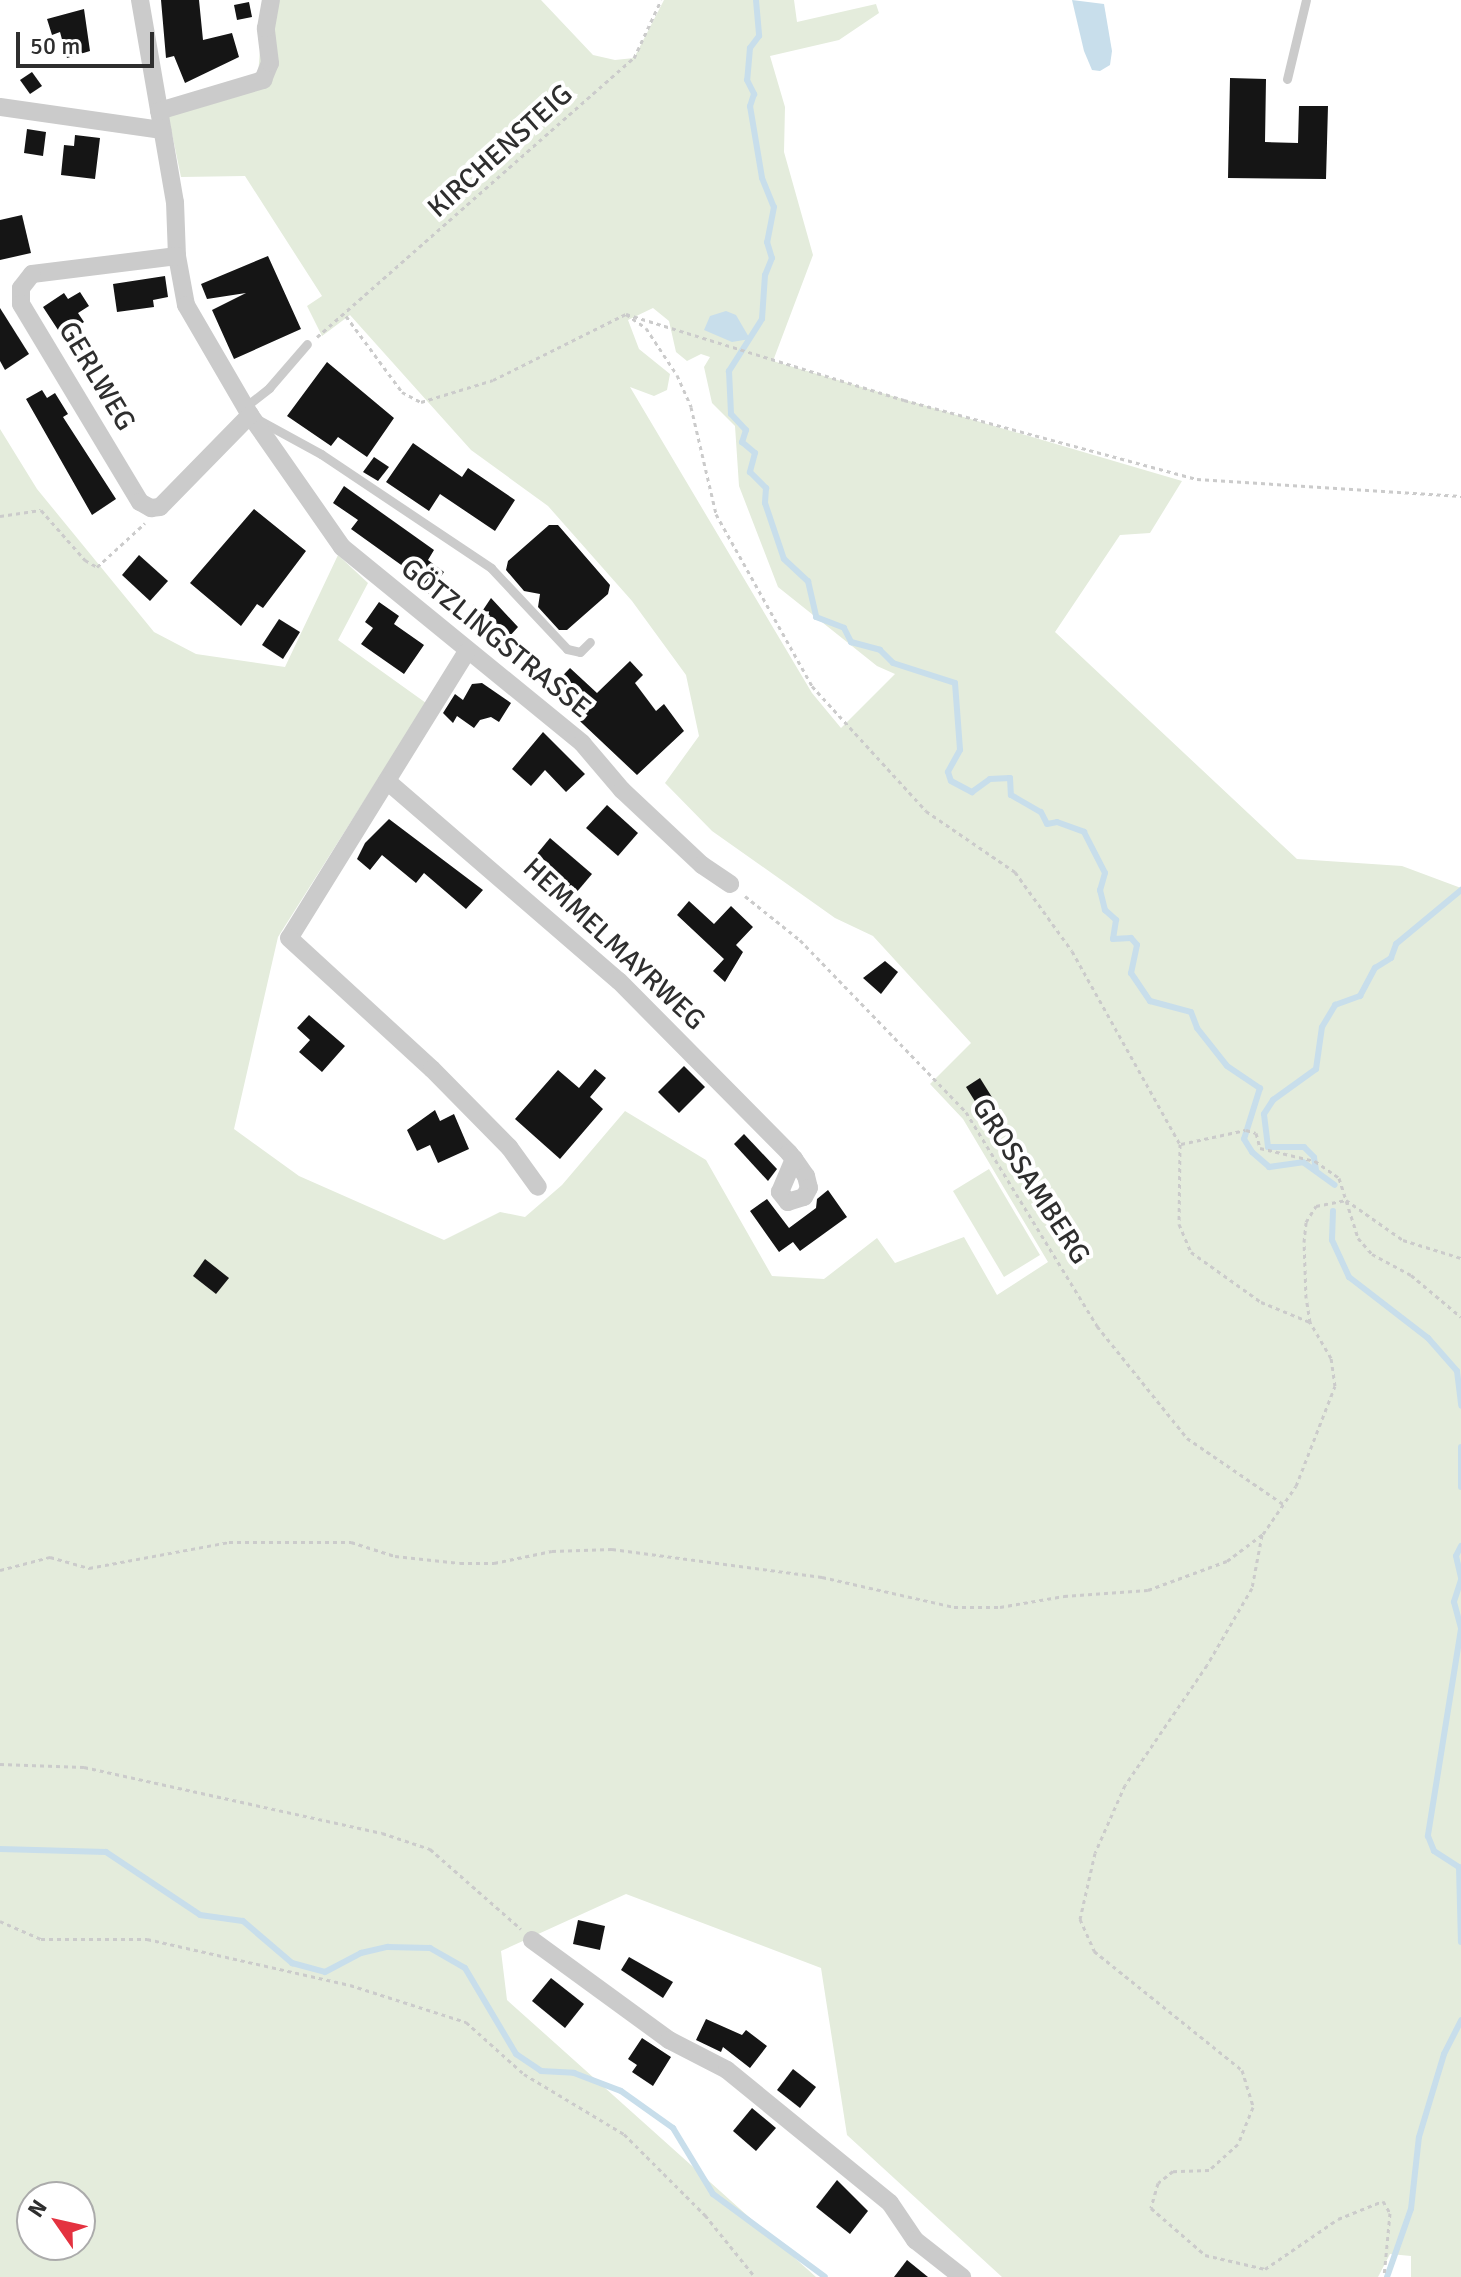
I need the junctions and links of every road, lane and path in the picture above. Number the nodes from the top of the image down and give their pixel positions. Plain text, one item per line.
1 (140, 0) edge
2 (271, 0) edge
3 (661, 0) edge
4 (1306, 0) edge
5 (1287, 79) dead end
6 (0, 107) edge
7 (160, 120) junction
8 (177, 256) junction
9 (626, 314) junction
10 (346, 316) junction
11 (307, 344) joint
12 (248, 411) junction
13 (1461, 496) edge
14 (151, 508) junction
15 (0, 516) edge
16 (590, 642) dead end
17 (466, 653) junction
18 (387, 781) junction
19 (730, 884) joint
20 (1180, 1144) junction
21 (794, 1159) dead end
22 (538, 1187) dead end
23 (1346, 1200) junction
24 (1461, 1258) edge
25 (1461, 1317) edge
26 (1310, 1322) junction
27 (1286, 1506) junction
28 (1263, 1534) junction
29 (0, 1570) edge
30 (0, 1764) edge
31 (0, 1921) edge
32 (532, 1940) joint
33 (755, 2277) edge
34 (962, 2277) edge
35 (1384, 2277) edge

1 - 7 street, GÖTZLINGSTRASSE
2 - 7 street
3 - 10 path, KIRCHENSTEIG
4 - 5 lane
6 - 7 street
7 - 8 street, GÖTZLINGSTRASSE
8 - 12 street, GÖTZLINGSTRASSE
8 - 14 street, GERLWEG
9 - 10 path
9 - 13 path
9 - 20 path
10 - 11 path, KIRCHENSTEIG
11 - 12 lane
12 - 14 street
12 - 16 lane, GÖTZLINGSTRASSE
12 - 17 street, GÖTZLINGSTRASSE
14 - 15 path
17 - 18 street
17 - 19 street, GÖTZLINGSTRASSE
18 - 21 street, HEMMELMAYRWEG
18 - 22 street
19 - 27 path, GROSSAMBERG
20 - 23 path
20 - 26 path
23 - 24 path
23 - 25 path
23 - 26 path
26 - 27 path
27 - 28 path
28 - 29 path
28 - 35 path
30 - 32 path
31 - 33 path
32 - 34 street

